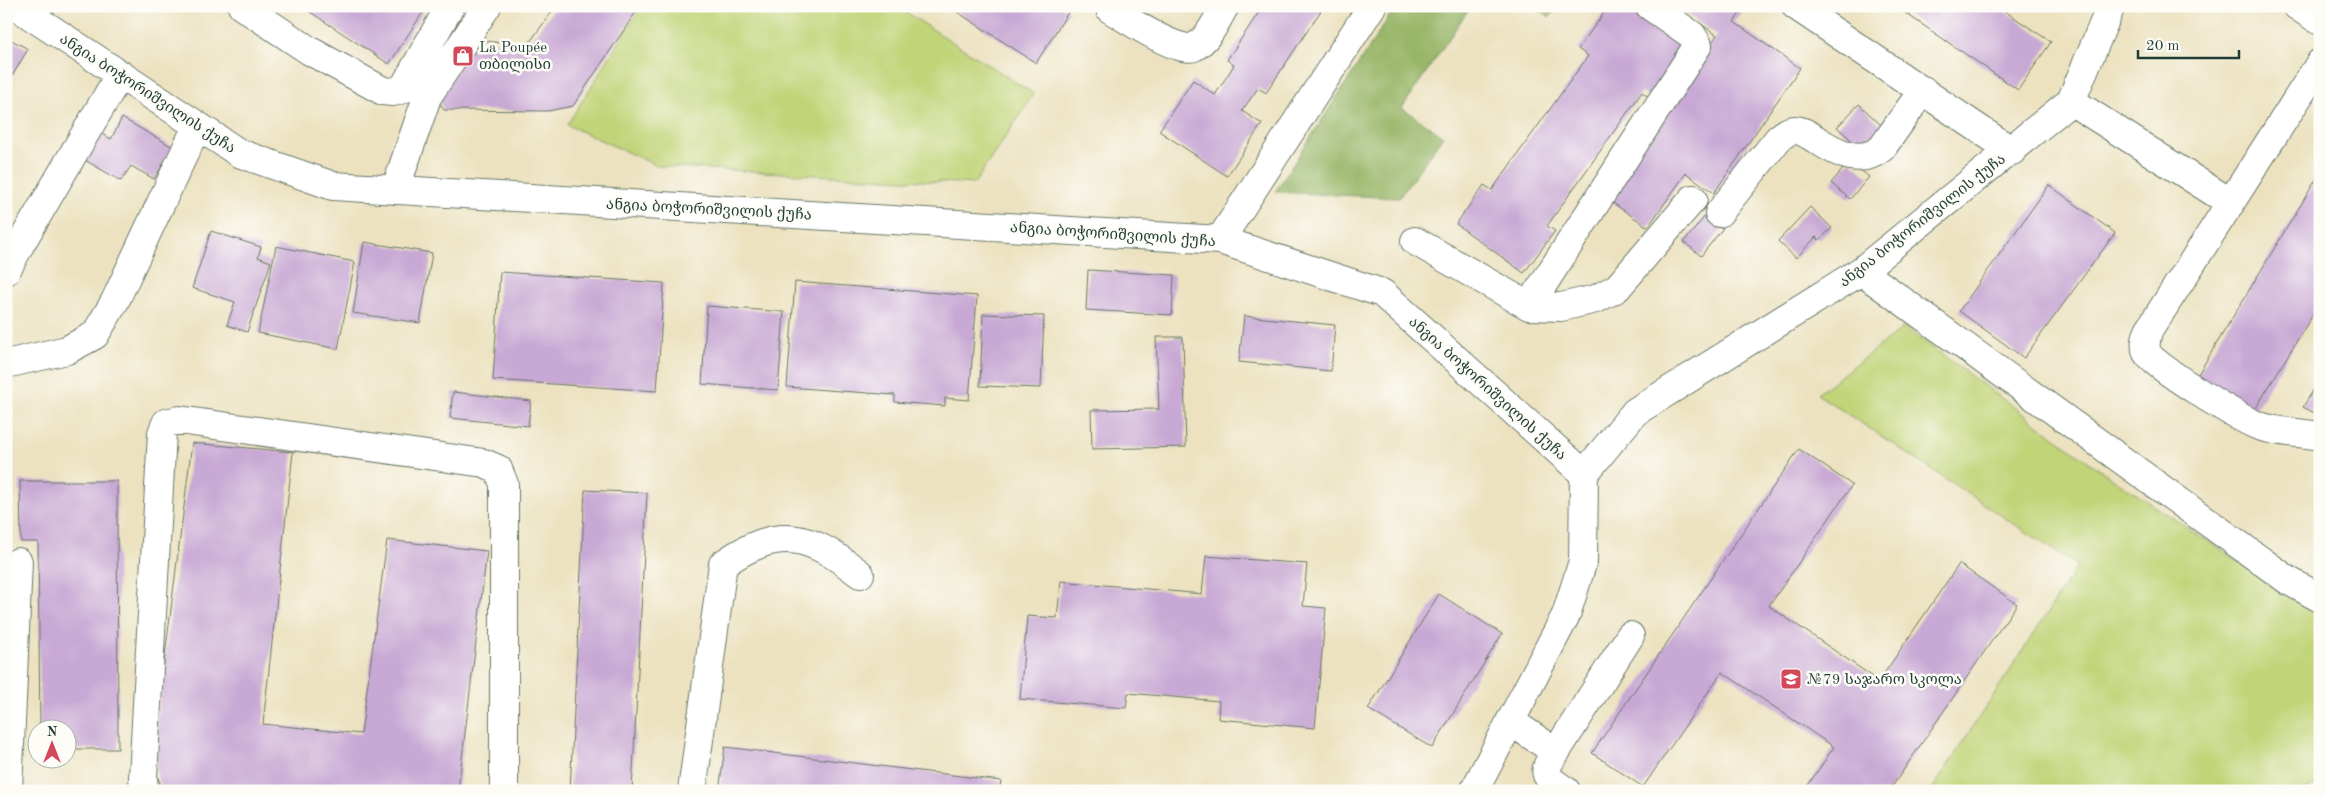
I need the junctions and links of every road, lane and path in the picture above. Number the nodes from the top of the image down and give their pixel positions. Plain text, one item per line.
1 (16, 6) edge
2 (242, 6) edge
3 (450, 6) edge
4 (487, 6) edge
5 (1225, 6) edge
6 (1372, 6) edge
7 (1650, 6) edge
8 (1796, 6) edge
9 (2111, 6) edge
10 (2297, 6) edge
11 (1110, 9) dead end
12 (2320, 21) edge
13 (2320, 63) edge
14 (120, 74) junction
15 (1922, 90) junction
16 (2071, 101) junction
17 (197, 126) junction
18 (2012, 150) junction
19 (395, 190) junction
20 (1693, 199) dead end
21 (2231, 203) junction
22 (1719, 213) dead end
23 (1220, 240) junction
24 (1415, 241) dead end
25 (6, 271) edge
26 (1861, 271) junction
27 (1529, 306) junction
28 (6, 364) edge
29 (2320, 436) edge
30 (1584, 474) junction
31 (18, 562) dead end
32 (860, 574) dead end
33 (2320, 598) edge
34 (1630, 636) dead end
35 (1510, 721) junction
36 (1556, 752) junction
37 (8, 791) edge
38 (144, 791) edge
39 (504, 791) edge
40 (692, 791) edge
41 (1474, 791) edge
42 (1566, 791) edge

1 - 14 street, ანგია ბოჭორიშვილის ქუჩა
2 - 3 street
4 - 19 street
5 - 11 street
6 - 23 street
7 - 27 street
8 - 15 street
9 - 16 street, ანგია ბოჭორიშვილის ქუჩა
10 - 12 street
13 - 21 street
14 - 17 street, ანგია ბოჭორიშვილის ქუჩა
14 - 25 street
15 - 18 street
15 - 22 street
16 - 18 street, ანგია ბოჭორიშვილის ქუჩა
16 - 21 street
17 - 19 street, ანგია ბოჭორიშვილის ქუჩა
17 - 28 street
18 - 26 street, ანგია ბოჭორიშვილის ქუჩა
19 - 23 street, ანგია ბოჭორიშვილის ქუჩა
20 - 27 street
21 - 29 street
23 - 30 street, ანგია ბოჭორიშვილის ქუჩა
24 - 27 street
26 - 30 street, ანგია ბოჭორიშვილის ქუჩა
26 - 33 street
30 - 35 street
31 - 37 street
32 - 40 street
34 - 36 street
35 - 36 street
35 - 41 street
36 - 42 street
38 - 39 street

